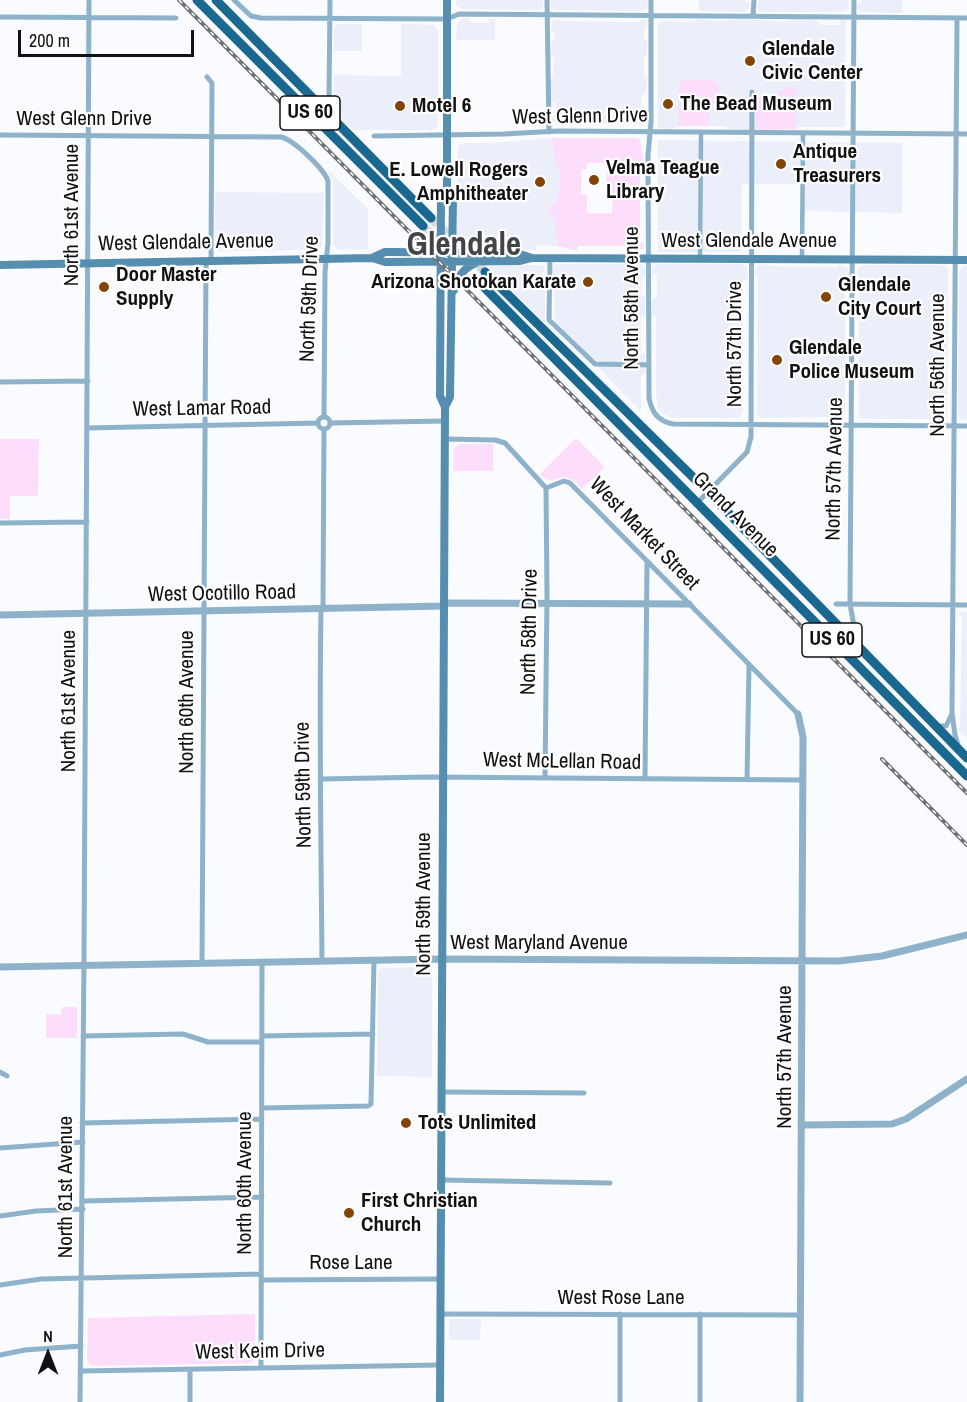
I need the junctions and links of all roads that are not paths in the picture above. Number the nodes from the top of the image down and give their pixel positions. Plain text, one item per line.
1 (88, 0) edge
2 (197, 0) edge
3 (216, 0) edge
4 (234, 0) edge
5 (330, 0) edge
6 (447, 0) edge
7 (547, 0) edge
8 (651, 0) edge
9 (754, 0) edge
10 (854, 0) edge
11 (547, 15) junction
12 (753, 15) junction
13 (652, 16) junction
14 (0, 17) edge
15 (88, 17) junction
16 (854, 17) junction
17 (176, 18) dead end
18 (957, 18) junction
19 (967, 18) edge
20 (329, 19) junction
21 (447, 19) junction
22 (207, 77) dead end
23 (752, 92) dead end
24 (329, 98) dead end
25 (549, 132) junction
26 (650, 132) junction
27 (701, 133) junction
28 (752, 134) junction
29 (802, 134) junction
30 (854, 134) junction
31 (956, 134) junction
32 (967, 134) edge
33 (0, 135) edge
34 (88, 135) junction
35 (448, 135) junction
36 (212, 136) junction
37 (374, 136) dead end
38 (328, 181) joint
39 (447, 190) junction
40 (431, 218) tunnel mouth
41 (423, 226) tunnel mouth
42 (441, 252) junction
43 (452, 257) junction
44 (327, 258) junction
45 (372, 258) junction
46 (532, 258) junction
47 (550, 258) junction
48 (649, 258) junction
49 (700, 259) junction
50 (751, 259) junction
51 (802, 259) junction
52 (208, 260) junction
53 (854, 260) junction
54 (955, 260) junction
55 (967, 260) edge
56 (481, 261) junction
57 (88, 262) junction
58 (440, 262) junction
59 (0, 265) edge
60 (485, 272) tunnel mouth
61 (477, 280) tunnel mouth
62 (451, 309) junction
63 (649, 365) junction
64 (88, 381) junction
65 (0, 382) edge
66 (445, 407) junction
67 (324, 417) junction
68 (445, 421) junction
69 (318, 423) junction
70 (330, 423) junction
71 (751, 424) junction
72 (205, 426) junction
73 (852, 426) junction
74 (953, 426) junction
75 (967, 426) edge
76 (87, 428) junction
77 (324, 429) junction
78 (445, 439) junction
79 (546, 488) junction
80 (708, 492) junction
81 (698, 502) junction
82 (87, 522) junction
83 (0, 523) edge
84 (647, 561) junction
85 (546, 603) junction
86 (647, 604) junction
87 (689, 604) junction
88 (836, 604) dead end
89 (850, 604) junction
90 (444, 605) junction
91 (953, 605) junction
92 (967, 605) edge
93 (322, 609) junction
94 (204, 611) junction
95 (86, 613) junction
96 (0, 615) edge
97 (860, 649) junction
98 (749, 665) junction
99 (952, 713) junction
100 (798, 714) joint
101 (932, 723) junction
102 (964, 755) edge
103 (967, 776) edge
104 (443, 777) junction
105 (544, 778) junction
106 (320, 779) junction
107 (645, 780) junction
108 (747, 780) junction
109 (803, 780) junction
110 (967, 935) edge
111 (441, 959) junction
112 (374, 960) junction
113 (322, 961) junction
114 (262, 962) junction
115 (801, 962) junction
116 (202, 963) junction
117 (83, 965) junction
118 (0, 967) edge
119 (373, 1034) junction
120 (82, 1036) junction
121 (262, 1039) junction
122 (0, 1072) edge
123 (7, 1076) dead end
124 (967, 1079) edge
125 (441, 1092) junction
126 (584, 1093) dead end
127 (262, 1108) junction
128 (261, 1119) junction
129 (82, 1123) junction
130 (801, 1125) junction
131 (82, 1142) junction
132 (0, 1148) edge
133 (441, 1180) junction
134 (610, 1183) dead end
135 (262, 1197) junction
136 (83, 1201) junction
137 (83, 1209) junction
138 (0, 1216) edge
139 (261, 1277) junction
140 (82, 1278) junction
141 (440, 1279) junction
142 (0, 1285) edge
143 (440, 1314) junction
144 (620, 1314) junction
145 (700, 1314) junction
146 (801, 1315) junction
147 (81, 1346) junction
148 (0, 1355) edge
149 (440, 1365) junction
150 (261, 1368) junction
151 (190, 1370) junction
152 (81, 1371) junction
153 (80, 1402) edge
154 (190, 1402) edge
155 (440, 1402) edge
156 (620, 1402) edge
157 (700, 1402) edge
158 (800, 1402) edge

1 - 15 street, North 61st Avenue
2 - 41 highway, US 60
3 - 40 highway, US 60
4 - 20 street
5 - 20 street
6 - 21 main road, North 59th Avenue
7 - 11 street
8 - 13 street, North 58th Avenue
9 - 12 street
10 - 16 street, North 57th Avenue
11 - 13 street
11 - 21 street
11 - 25 street
12 - 13 street
12 - 16 street
13 - 26 street, North 58th Avenue
14 - 15 street
15 - 17 street
15 - 34 street, North 61st Avenue
16 - 18 street
16 - 30 street, North 57th Avenue
18 - 19 street
18 - 31 street, North 56th Avenue
20 - 21 street
20 - 24 street
21 - 35 main road, North 59th Avenue
22 - 36 street, North 60th Avenue
23 - 28 street, North 57th Drive
25 - 26 street, West Glenn Drive
25 - 35 street, West Glenn Drive
26 - 27 street, West Glenn Drive
26 - 48 street, North 58th Avenue
27 - 28 street, West Glenn Drive
27 - 49 street
28 - 29 street, West Glenn Drive
28 - 50 street, North 57th Drive
29 - 30 street, West Glenn Drive
29 - 51 street
30 - 31 street, West Glenn Drive
30 - 53 street, North 57th Avenue
31 - 32 street, West Glenn Drive
31 - 54 street, North 56th Avenue
33 - 34 street, West Glenn Drive
34 - 36 street, West Glenn Drive
34 - 57 street, North 61st Avenue
35 - 37 street, West Glenn Drive
35 - 39 main road, North 59th Avenue
36 - 38 street, West Glenn Drive
36 - 52 street, North 60th Avenue
38 - 44 street, North 59th Drive
39 - 42 main road, North 59th Avenue
39 - 43 main road, North 59th Avenue
42 - 43 main road, West Glendale Avenue
42 - 45 main road, West Glendale Avenue
42 - 58 main road, North 59th Avenue
43 - 46 main road, West Glendale Avenue
43 - 56 main road, West Glendale Avenue
43 - 58 main road, West Glendale Avenue
43 - 62 main road, North 59th Avenue
44 - 45 main road, West Glendale Avenue
44 - 52 main road, West Glendale Avenue
44 - 67 street, North 59th Drive
45 - 58 main road, West Glendale Avenue
46 - 47 main road, West Glendale Avenue
46 - 56 main road, West Glendale Avenue
47 - 48 main road, West Glendale Avenue
47 - 63 street
48 - 49 main road, West Glendale Avenue
48 - 63 street, North 58th Avenue
49 - 50 main road, West Glendale Avenue
50 - 51 main road, West Glendale Avenue
50 - 71 street, North 57th Drive
51 - 53 main road, West Glendale Avenue
52 - 57 main road, West Glendale Avenue
52 - 72 street, North 60th Avenue
53 - 54 main road, West Glendale Avenue
53 - 73 street, North 57th Avenue
54 - 55 main road, West Glendale Avenue
54 - 74 street, North 56th Avenue
56 - 62 main road
57 - 59 main road, West Glendale Avenue
57 - 64 street, North 61st Avenue
58 - 66 main road, North 59th Avenue
60 - 80 highway, Grand Avenue / US 60
61 - 81 highway, Grand Avenue / US 60
62 - 66 main road, North 59th Avenue
63 - 71 street, North 58th Avenue
64 - 65 street
64 - 76 street, North 61st Avenue
66 - 68 main road, North 59th Avenue
67 - 69 street
67 - 70 street
68 - 70 street
68 - 78 main road, North 59th Avenue
69 - 72 street, West Lamar Road
69 - 77 street
70 - 77 street
71 - 73 street
71 - 80 street, North 57th Drive
72 - 76 street, West Lamar Road
72 - 94 street, North 60th Avenue
73 - 74 street
73 - 89 street, North 57th Avenue
74 - 75 street
74 - 91 street, North 56th Avenue
76 - 82 street, North 61st Avenue
77 - 93 street, North 59th Drive
78 - 79 street
78 - 90 main road, North 59th Avenue
79 - 84 street, West Market Street
79 - 85 street, North 58th Drive
80 - 81 street, North 57th Drive
80 - 97 highway, Grand Avenue / US 60
81 - 103 highway, Grand Avenue / US 60
82 - 83 street
82 - 95 street, North 61st Avenue
84 - 86 street
84 - 87 street, West Market Street
85 - 86 street, West Ocotillo Road
85 - 90 street, West Ocotillo Road
85 - 105 street, North 58th Drive
86 - 87 street, West Ocotillo Road
86 - 107 street
87 - 98 street, West Market Street
88 - 89 street
89 - 91 street
89 - 97 street, North 57th Avenue
90 - 93 street, West Ocotillo Road
90 - 104 main road, North 59th Avenue
91 - 92 street
91 - 99 street, North 56th Avenue
93 - 94 street, West Ocotillo Road
93 - 106 street, North 59th Drive
94 - 95 street, West Ocotillo Road
94 - 116 street, North 60th Avenue
95 - 96 street, West Ocotillo Road
95 - 117 street, North 61st Avenue
97 - 101 highway, Grand Avenue / US 60
98 - 100 street, West Market Street
98 - 108 street
99 - 101 street
99 - 102 street, North 56th Avenue
100 - 109 street, North 57th Avenue
101 - 102 highway, Grand Avenue / US 60
104 - 105 street, West McLellan Road
104 - 106 street, West McLellan Road
104 - 111 main road, North 59th Avenue
105 - 107 street, West McLellan Road
106 - 113 street, North 59th Drive
107 - 108 street, West McLellan Road
108 - 109 street, West McLellan Road
109 - 115 street, North 57th Avenue
110 - 115 street, West Maryland Avenue
111 - 112 street, West Maryland Avenue
111 - 115 street, West Maryland Avenue
111 - 125 main road, North 59th Avenue
112 - 113 street, West Maryland Avenue
112 - 119 street
113 - 114 street, West Maryland Avenue
114 - 116 street, West Maryland Avenue
114 - 121 street, North 60th Avenue
115 - 130 street, North 57th Avenue
116 - 117 street, West Maryland Avenue
117 - 118 street, West Maryland Avenue
117 - 120 street, North 61st Avenue
119 - 121 street
119 - 127 street
120 - 121 street
120 - 129 street, North 61st Avenue
121 - 127 street, North 60th Avenue
122 - 123 street
124 - 130 street
125 - 126 street
125 - 133 main road, North 59th Avenue
127 - 128 street, North 60th Avenue
128 - 129 street
128 - 135 street, North 60th Avenue
129 - 131 street, North 61st Avenue
130 - 146 street, North 57th Avenue
131 - 132 street
131 - 136 street, North 61st Avenue
133 - 134 street
133 - 141 main road, North 59th Avenue
135 - 136 street
135 - 139 street, North 60th Avenue
136 - 137 street, North 61st Avenue
137 - 138 street
137 - 140 street, North 61st Avenue
139 - 140 street
139 - 141 street, Rose Lane
139 - 150 street, North 60th Avenue
140 - 142 street
140 - 147 street, North 61st Avenue
141 - 143 main road, North 59th Avenue
143 - 144 street, West Rose Lane
143 - 149 main road, North 59th Avenue
144 - 145 street, West Rose Lane
144 - 156 street
145 - 146 street, West Rose Lane
145 - 157 street
146 - 158 street, North 57th Avenue
147 - 148 street
147 - 152 street, North 61st Avenue
149 - 150 street, West Keim Drive
149 - 155 main road, North 59th Avenue
150 - 151 street, West Keim Drive
151 - 152 street, West Keim Drive
151 - 154 street
152 - 153 street, North 61st Avenue

